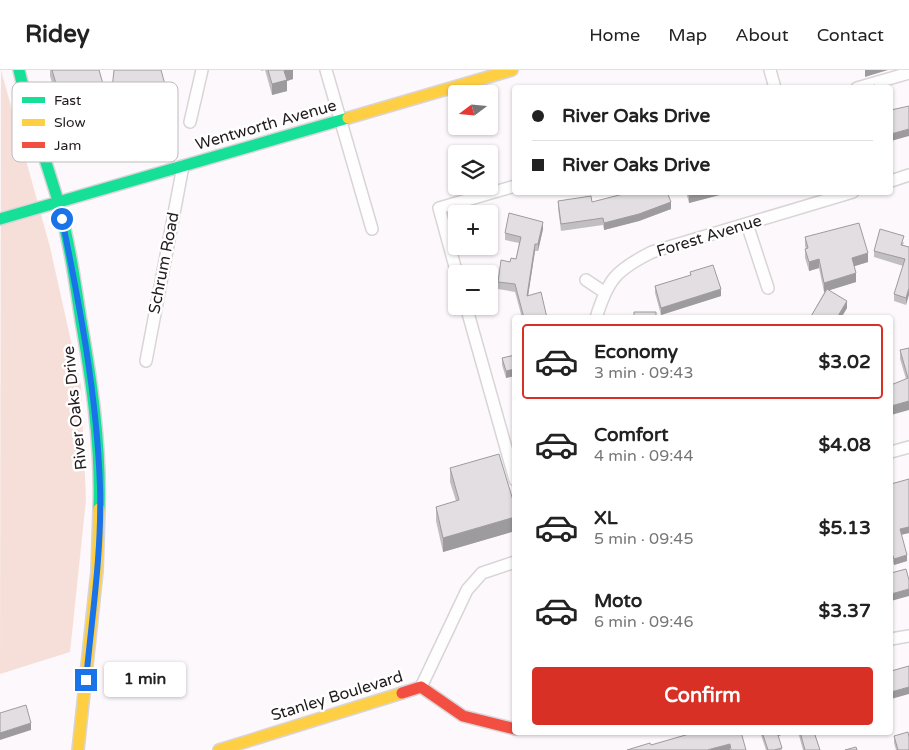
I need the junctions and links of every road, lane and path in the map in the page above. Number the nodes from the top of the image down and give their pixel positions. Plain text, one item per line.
1 (202, 70) edge
2 (326, 70) edge
3 (512, 70) edge
4 (770, 70) edge
5 (909, 73) edge
6 (774, 85) edge
7 (867, 85) edge
8 (340, 120) junction
9 (190, 122) dead end
10 (45, 162) edge
11 (183, 166) junction
12 (909, 176) edge
13 (893, 180) edge
14 (512, 187) edge
15 (842, 195) edge
16 (58, 202) junction
17 (0, 219) edge
18 (747, 224) junction
19 (372, 229) dead end
20 (455, 265) edge
21 (586, 280) dead end
22 (768, 288) dead end
23 (604, 292) junction
24 (469, 315) edge
25 (597, 315) edge
26 (146, 361) dead end
27 (909, 447) edge
28 (893, 451) edge
29 (512, 469) edge
30 (512, 563) edge
31 (909, 636) edge
32 (893, 638) edge
33 (421, 687) junction
34 (512, 728) edge
35 (78, 750) edge
36 (219, 750) edge

1 - 9 street
2 - 8 street
3 - 8 street, Wentworth Avenue
4 - 6 street
5 - 7 street
8 - 11 street, Wentworth Avenue
8 - 19 street
10 - 16 street, River Oaks Drive
11 - 16 street, Wentworth Avenue
11 - 26 street, Schrum Road
12 - 13 street
14 - 20 street
15 - 18 street, Forest Avenue
16 - 17 street, Wentworth Avenue
16 - 35 street, River Oaks Drive
18 - 22 street
18 - 23 street, Forest Avenue
21 - 23 street
23 - 25 street, Forest Avenue
24 - 29 street
27 - 28 street
30 - 33 street
31 - 32 street
33 - 34 street, Stanley Boulevard
33 - 36 street, Stanley Boulevard

